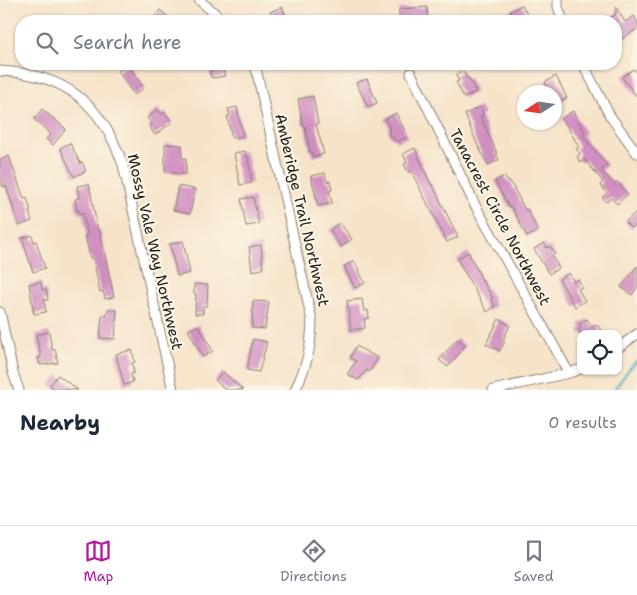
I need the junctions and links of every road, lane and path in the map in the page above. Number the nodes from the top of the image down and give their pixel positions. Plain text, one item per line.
1 (199, 0) edge
2 (558, 0) edge
3 (217, 15) edge
4 (560, 15) edge
5 (256, 70) edge
6 (586, 70) edge
7 (0, 71) edge
8 (411, 73) dead end
9 (637, 153) edge
10 (0, 312) edge
11 (637, 334) edge
12 (622, 345) edge
13 (577, 370) edge
14 (569, 373) junction
15 (19, 390) edge
16 (172, 390) edge
17 (295, 390) edge
18 (493, 390) edge

1 - 3 street
2 - 4 street
5 - 17 street, Amberidge Trail Northwest
6 - 9 street
7 - 16 street, Mossy Vale Way Northwest
8 - 14 street, Tanacrest Circle Northwest
10 - 15 street
11 - 12 street
13 - 14 street
14 - 18 street

